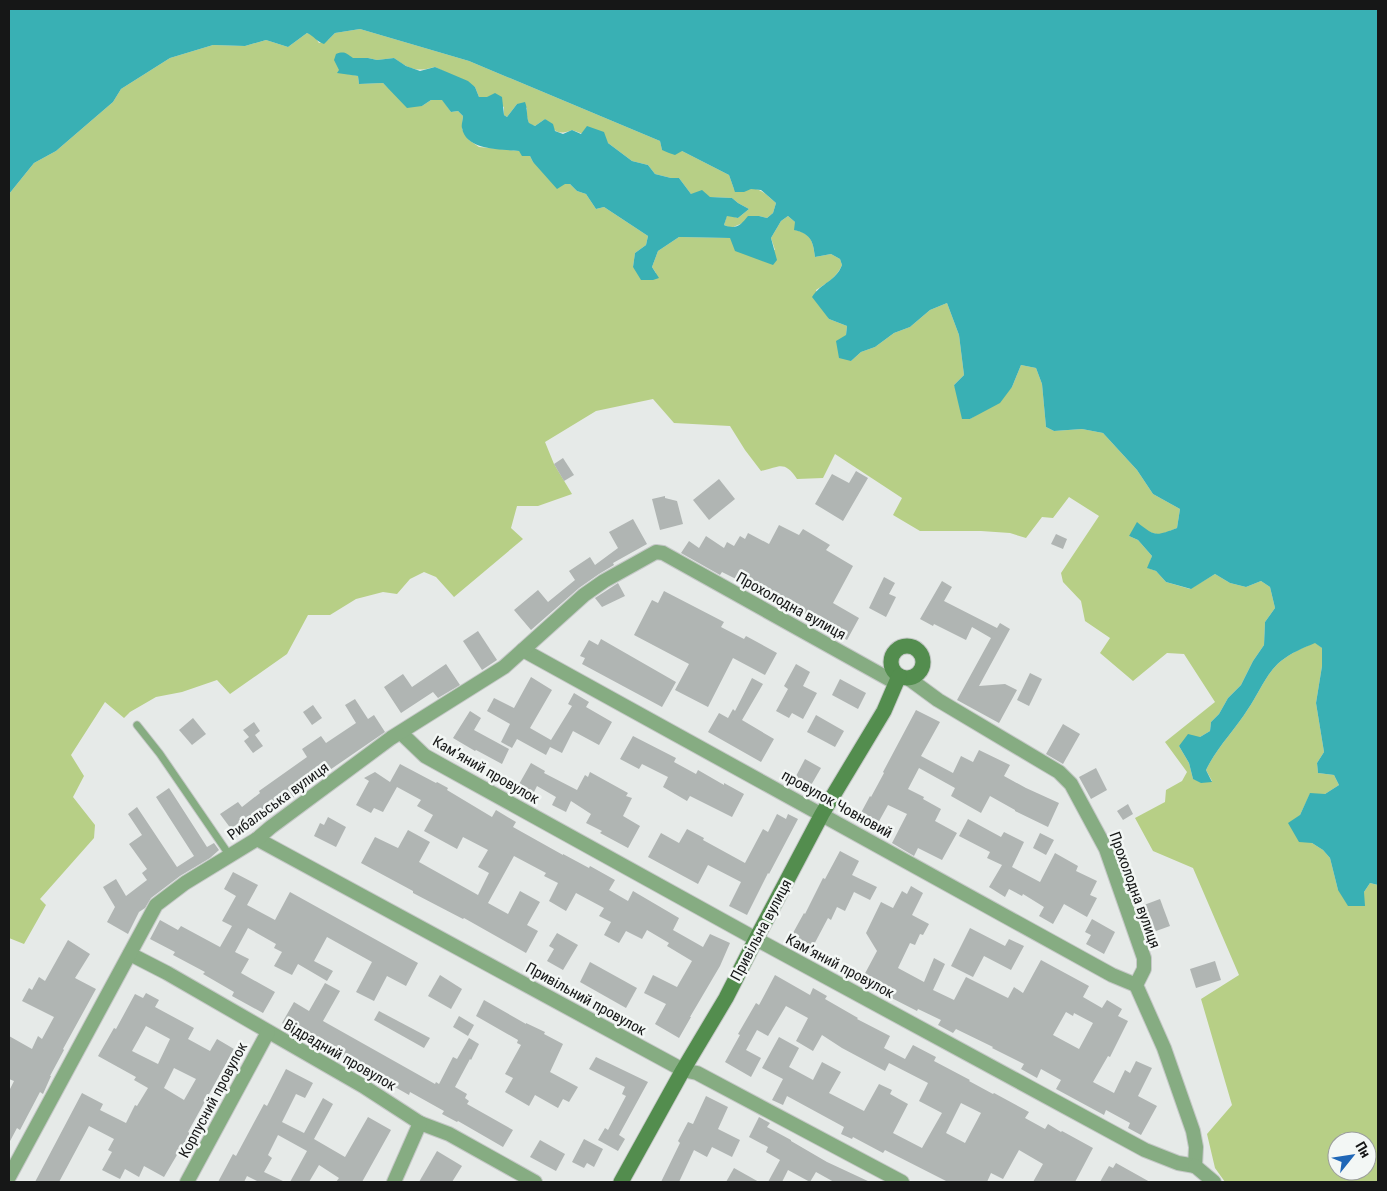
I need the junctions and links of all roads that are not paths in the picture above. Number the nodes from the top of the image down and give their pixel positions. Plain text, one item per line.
1 (670, 557) joint
2 (524, 650) junction
3 (901, 679) junction
4 (137, 725) dead end
5 (400, 733) junction
6 (822, 814) junction
7 (257, 839) junction
8 (230, 856) junction
9 (756, 939) junction
10 (130, 954) junction
11 (1136, 985) junction
12 (268, 1032) junction
13 (682, 1070) junction
14 (420, 1123) junction
15 (1195, 1166) junction
16 (9, 1177) edge
17 (187, 1182) edge
18 (394, 1182) edge
19 (535, 1182) edge
20 (621, 1182) edge
21 (902, 1182) edge
22 (1214, 1182) edge

1 - 2 street, Рибальська вулиця
1 - 3 street, Прохолодна вулиця
2 - 5 street, Рибальська вулиця
2 - 6 street, провулок Човновий
3 - 6 street, Привільна вулиця
3 - 11 street, Прохолодна вулиця
4 - 8 lane
5 - 7 street, Рибальська вулиця
5 - 9 street, Камʼяний провулок
6 - 9 street, Привільна вулиця
6 - 11 street, провулок Човновий
7 - 8 street, Рибальська вулиця
7 - 13 street, Привільний провулок
8 - 10 street, Рибальська вулиця
9 - 13 street, Привільна вулиця
9 - 15 street, Камʼяний провулок
10 - 12 street, Відрадний провулок
10 - 16 street, Рибальська вулиця
11 - 15 street
12 - 14 street, Відрадний провулок
12 - 17 street, Корпусний провулок
13 - 20 street, Привільна вулиця
13 - 21 street, Привільний провулок
14 - 18 street
14 - 19 street, Відрадний провулок
15 - 22 street

